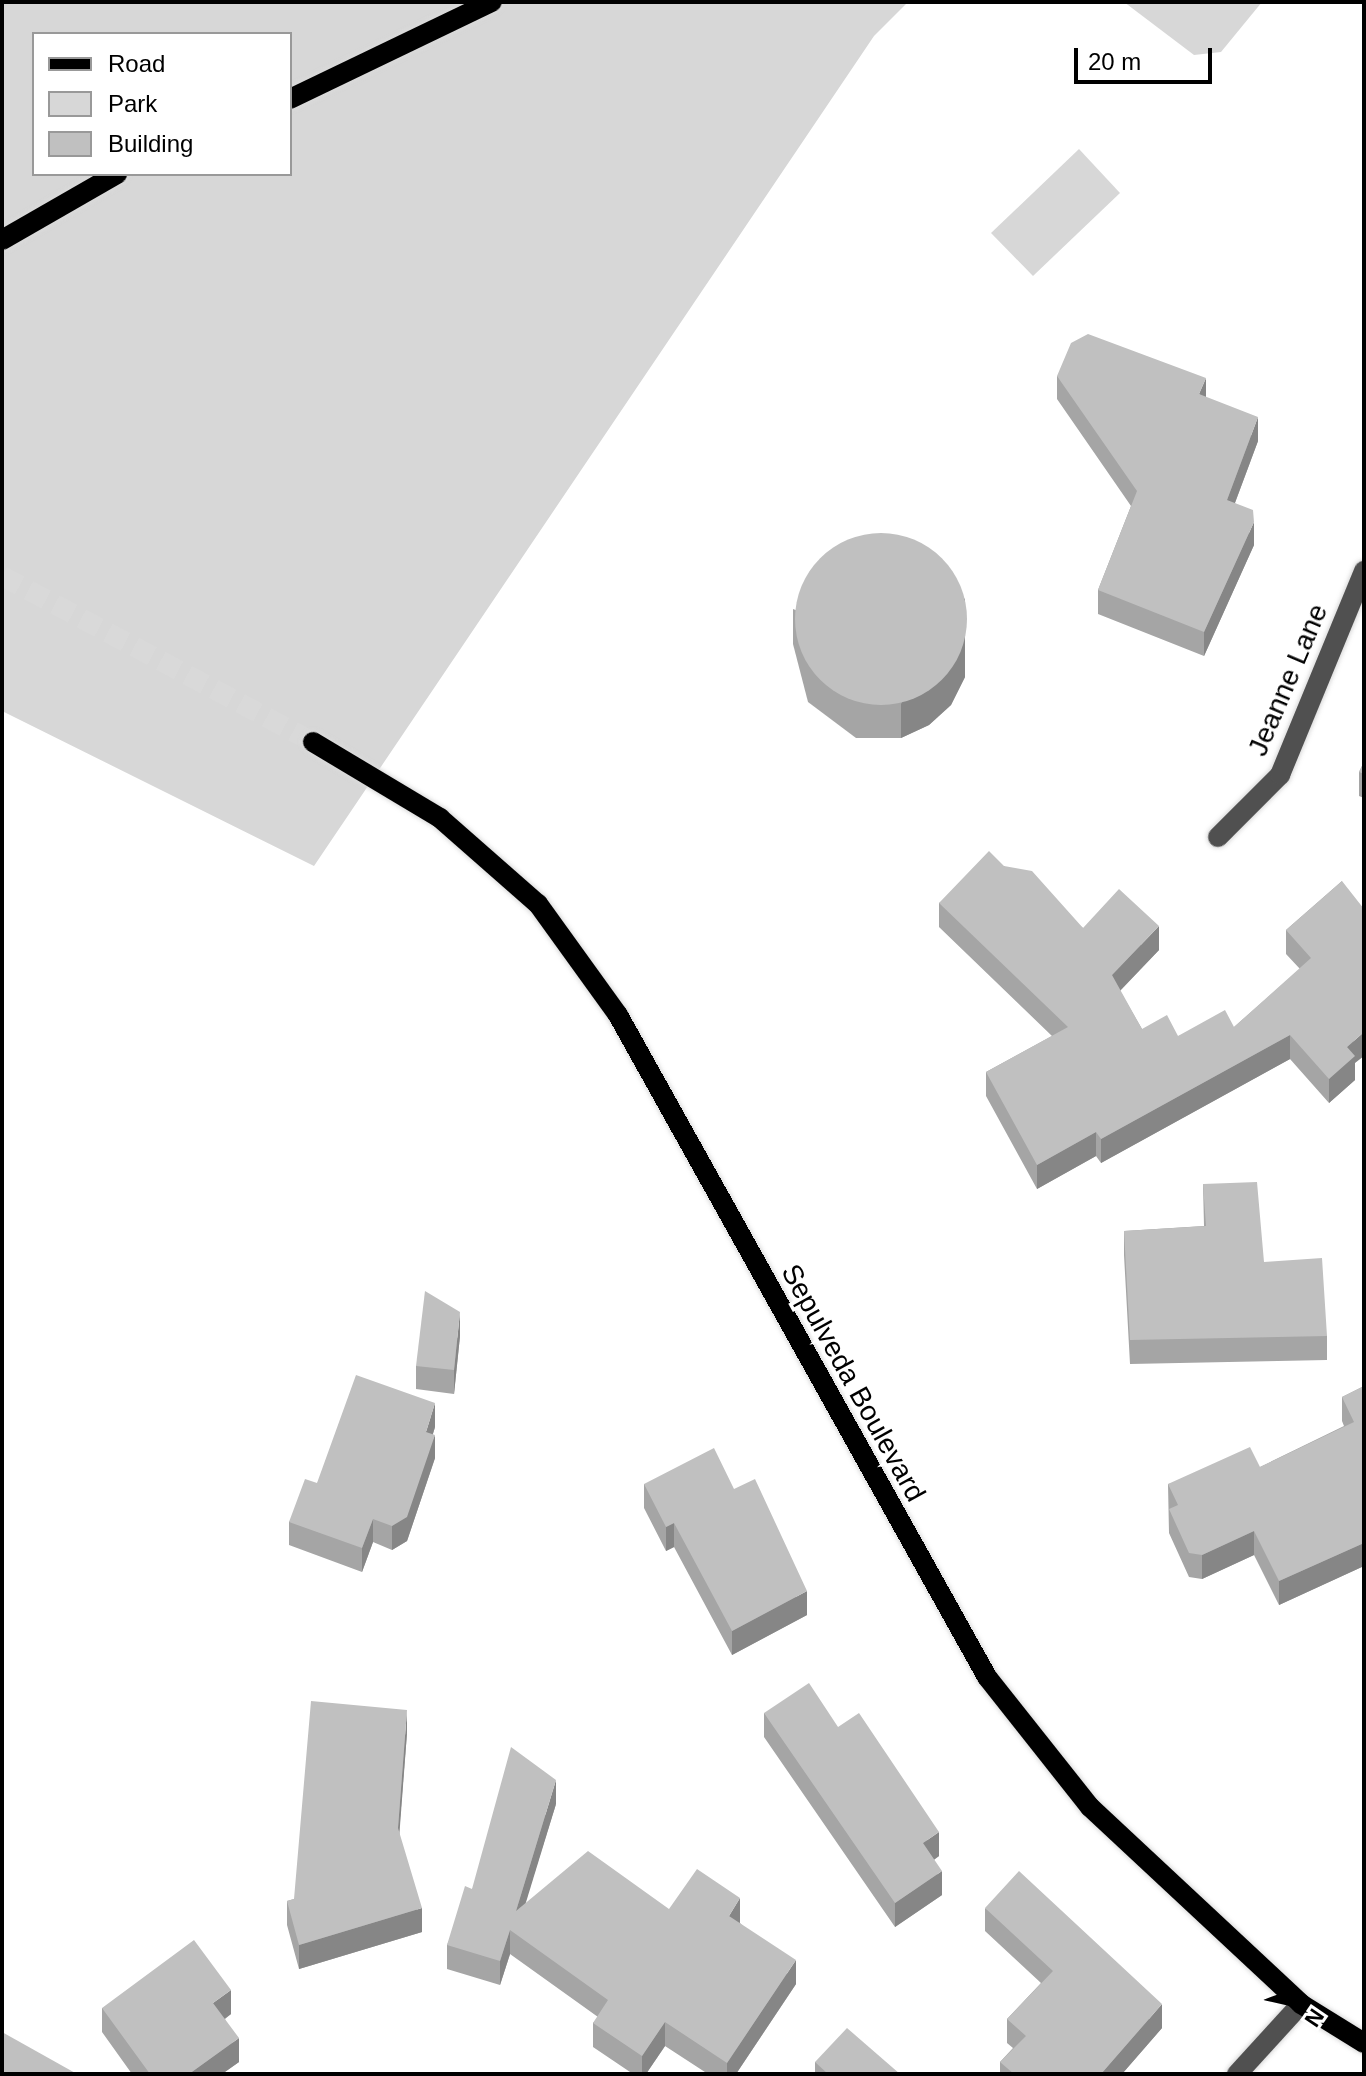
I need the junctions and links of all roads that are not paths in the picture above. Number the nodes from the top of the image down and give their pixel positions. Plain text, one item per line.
1 (492, 2) edge
2 (292, 98) edge
3 (114, 176) edge
4 (2, 240) edge
5 (1364, 571) edge
6 (313, 742) tunnel mouth
7 (1218, 837) dead end
8 (1301, 2004) junction
9 (1364, 2043) edge
10 (1237, 2074) edge

1 - 2 main road
3 - 4 main road
5 - 7 street, Jeanne Lane
6 - 8 main road, Sepulveda Boulevard
8 - 9 main road, Sepulveda Boulevard
8 - 10 street

